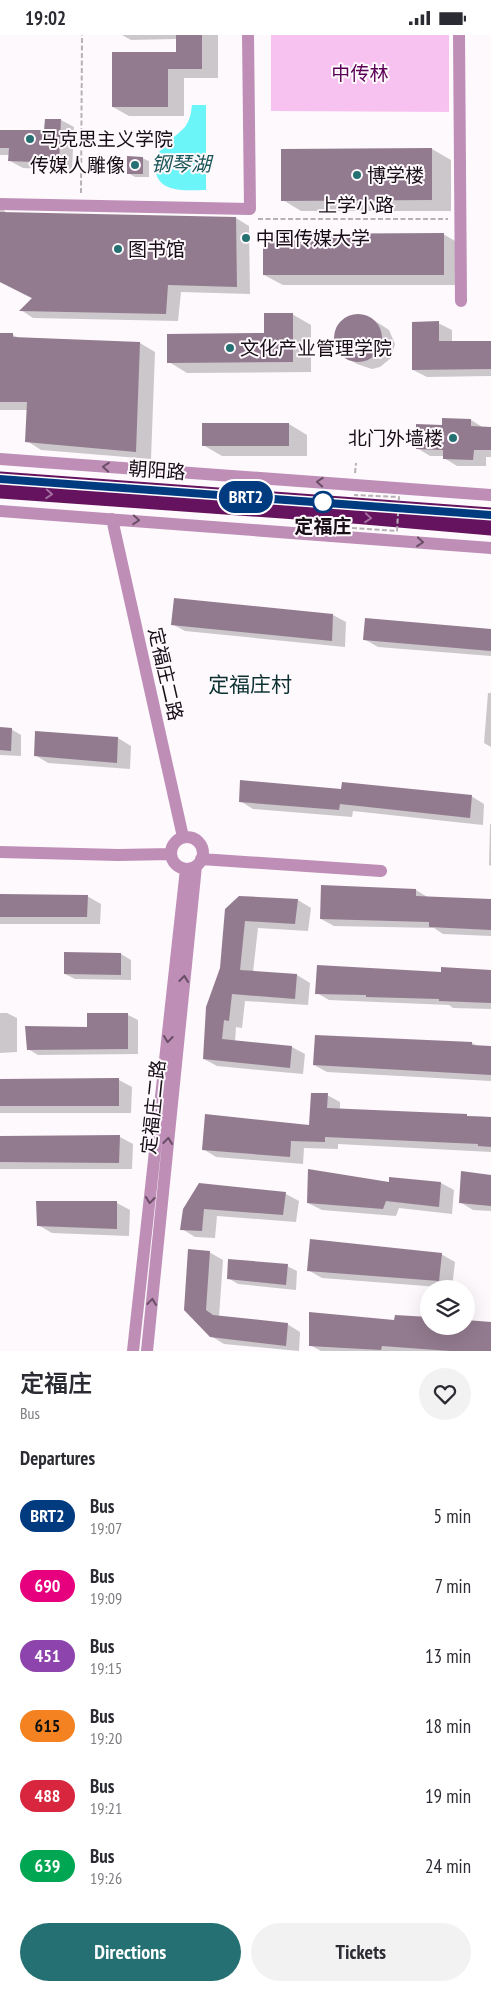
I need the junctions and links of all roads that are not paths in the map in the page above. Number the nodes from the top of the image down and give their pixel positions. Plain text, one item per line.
1 (248, 35) edge
2 (459, 35) edge
3 (0, 204) edge
4 (461, 301) dead end
5 (0, 459) edge
6 (0, 479) edge
7 (0, 491) edge
8 (491, 495) edge
9 (0, 511) edge
10 (491, 515) edge
11 (112, 519) junction
12 (491, 528) edge
13 (491, 548) edge
14 (183, 837) junction
15 (0, 852) edge
16 (171, 854) junction
17 (195, 865) junction
18 (380, 871) dead end
19 (133, 1351) edge
20 (147, 1351) edge

1 - 3 street
2 - 4 street
8 -> 5 street, 朝阳路
6 - 10 highway, 朝阳路
7 -> 12 highway, 朝阳路
9 - 11 street
11 -> 13 street
11 - 14 street, 定福庄二路
14 - 16 street
14 - 17 street, 定福庄二路
15 - 16 street
16 - 17 street
17 - 18 street
17 -> 19 street, 定福庄二路
20 -> 17 street, 定福庄二路

